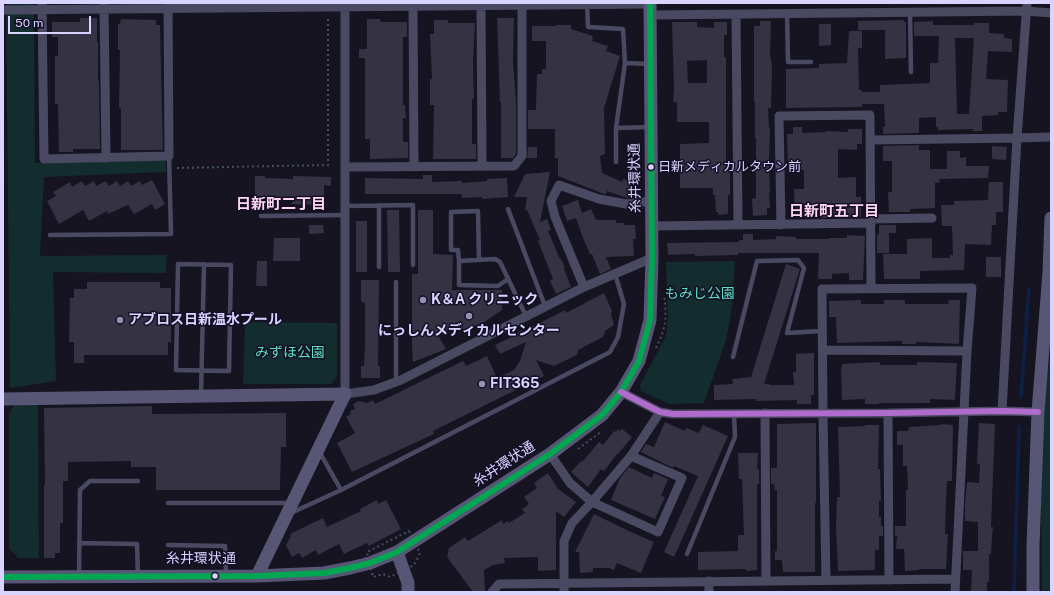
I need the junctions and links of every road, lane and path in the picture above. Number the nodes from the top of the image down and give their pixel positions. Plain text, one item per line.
1 (587, 4) junction
2 (294, 5) edge
3 (367, 5) edge
4 (433, 5) edge
5 (522, 5) junction
6 (104, 6) edge
7 (168, 6) edge
8 (233, 6) edge
9 (413, 6) junction
10 (481, 6) junction
11 (42, 7) edge
12 (328, 7) junction
13 (345, 7) junction
14 (650, 7) edge
15 (1027, 7) edge
16 (867, 8) edge
17 (3, 10) edge
18 (910, 12) junction
19 (788, 13) junction
20 (1051, 13) edge
21 (736, 14) junction
22 (811, 62) dead end
23 (625, 63) junction
24 (650, 64) junction
25 (911, 72) dead end
26 (651, 127) junction
27 (616, 128) junction
28 (1051, 137) edge
29 (1017, 138) junction
30 (870, 140) junction
31 (169, 156) junction
32 (106, 158) junction
33 (616, 162) dead end
34 (414, 166) junction
35 (482, 166) junction
36 (345, 167) junction
37 (169, 168) junction
38 (651, 201) junction
39 (379, 205) junction
40 (508, 209) dead end
41 (345, 210) junction
42 (261, 216) dead end
43 (932, 218) dead end
44 (1051, 218) edge
45 (870, 221) junction
46 (738, 225) junction
47 (781, 225) junction
48 (652, 226) junction
49 (50, 235) dead end
50 (652, 258) junction
51 (479, 260) junction
52 (459, 261) junction
53 (204, 264) junction
54 (413, 265) dead end
55 (379, 267) dead end
56 (615, 274) junction
57 (508, 279) junction
58 (396, 282) dead end
59 (584, 287) junction
60 (871, 288) junction
61 (1049, 301) edge
62 (545, 306) junction
63 (526, 316) junction
64 (823, 331) junction
65 (823, 350) junction
66 (967, 351) junction
67 (733, 357) dead end
68 (202, 370) junction
69 (396, 382) junction
70 (621, 392) junction
71 (345, 394) junction
72 (201, 396) junction
73 (3, 399) edge
74 (1002, 411) junction
75 (660, 412) junction
76 (964, 412) junction
77 (1038, 412) junction
78 (765, 413) junction
79 (888, 413) junction
80 (734, 414) junction
81 (823, 414) junction
82 (318, 450) junction
83 (550, 454) junction
84 (631, 456) junction
85 (138, 481) dead end
86 (341, 490) junction
87 (592, 502) junction
88 (168, 503) dead end
89 (292, 503) junction
90 (286, 516) junction
91 (79, 543) junction
92 (168, 545) dead end
93 (397, 552) junction
94 (687, 554) dead end
95 (226, 575) junction
96 (79, 576) junction
97 (138, 576) junction
98 (257, 576) junction
99 (3, 577) edge
100 (955, 579) junction
101 (826, 580) junction
102 (889, 580) junction
103 (709, 581) junction
104 (766, 581) junction
105 (635, 582) junction
106 (564, 587) edge
107 (408, 592) edge
108 (492, 592) edge
109 (635, 592) edge
110 (709, 592) edge
111 (955, 592) edge
112 (1033, 592) edge

1 - 5 street
1 - 14 street
1 - 23 lane
2 - 8 street
2 - 12 street
3 - 9 street
3 - 13 street
4 - 9 street
4 - 10 street
5 - 10 street
5 - 35 street
6 - 7 street
6 - 11 street
6 - 32 street
7 - 8 street
7 - 31 street
9 - 34 street
10 - 35 street
11 - 17 street
11 - 32 street
12 - 13 street
12 - 37 path
13 - 36 street
14 - 21 street
14 - 24 street, 糸井環状通
15 - 18 street
15 - 20 street
15 - 29 street
16 - 18 street
16 - 19 street
18 - 25 lane
19 - 21 street
19 - 22 lane
21 - 46 street
23 - 24 lane
23 - 27 lane
24 - 26 street, 糸井環状通
26 - 27 lane
26 - 38 street, 糸井環状通
27 - 33 lane
28 - 29 street
29 - 30 street
29 - 74 street
30 - 45 street
30 - 47 street
31 - 32 street
31 - 37 lane
34 - 35 street
34 - 36 street
36 - 41 street
37 - 49 lane
38 - 48 street, 糸井環状通
38 - 59 street
39 - 41 lane
39 - 54 lane
39 - 55 lane
40 - 62 lane
41 - 42 lane
41 - 71 street
43 - 45 street
44 - 61 street
45 - 47 street
45 - 60 street
46 - 47 street
46 - 48 street
48 - 50 street, 糸井環状通
50 - 56 street
50 - 70 street, 糸井環状通
51 - 52 lane
51 - 52 lane
51 - 57 lane
52 - 57 lane
53 - 68 lane
53 - 68 lane
53 - 68 lane
56 - 59 street
56 - 86 lane
57 - 63 lane
58 - 69 lane
59 - 62 street
60 - 64 street
60 - 66 street
61 - 77 street
62 - 63 street
63 - 69 street
64 - 65 street
64 - 67 lane
65 - 66 street
65 - 81 street
66 - 76 street
68 - 72 lane
69 - 71 street
70 - 75 street
70 - 83 street, 糸井環状通
71 - 72 street
71 - 82 street
72 - 73 street
74 - 76 street
74 - 77 street
75 - 80 street
75 - 84 street
76 - 79 street
76 - 100 street
77 - 112 street
78 - 80 street
78 - 81 street
78 - 104 street
79 - 81 street
79 - 102 street
80 - 94 lane
81 - 101 street
82 - 86 lane
82 - 89 street
83 - 87 street
83 - 93 street, 糸井環状通
84 - 87 street
84 - 87 street
85 - 91 lane
86 - 90 lane
87 - 106 street
88 - 89 lane
89 - 90 street
90 - 98 street
91 - 96 lane
91 - 97 lane
92 - 95 lane
93 - 98 street, 糸井環状通
93 - 107 street
95 - 97 street, 糸井環状通
95 - 98 street, 糸井環状通
96 - 97 street, 糸井環状通
96 - 99 street, 糸井環状通
100 - 102 street
100 - 111 street
101 - 102 street
101 - 104 street
103 - 104 street
103 - 105 street
103 - 110 street
105 - 106 street
105 - 109 street
106 - 108 street

